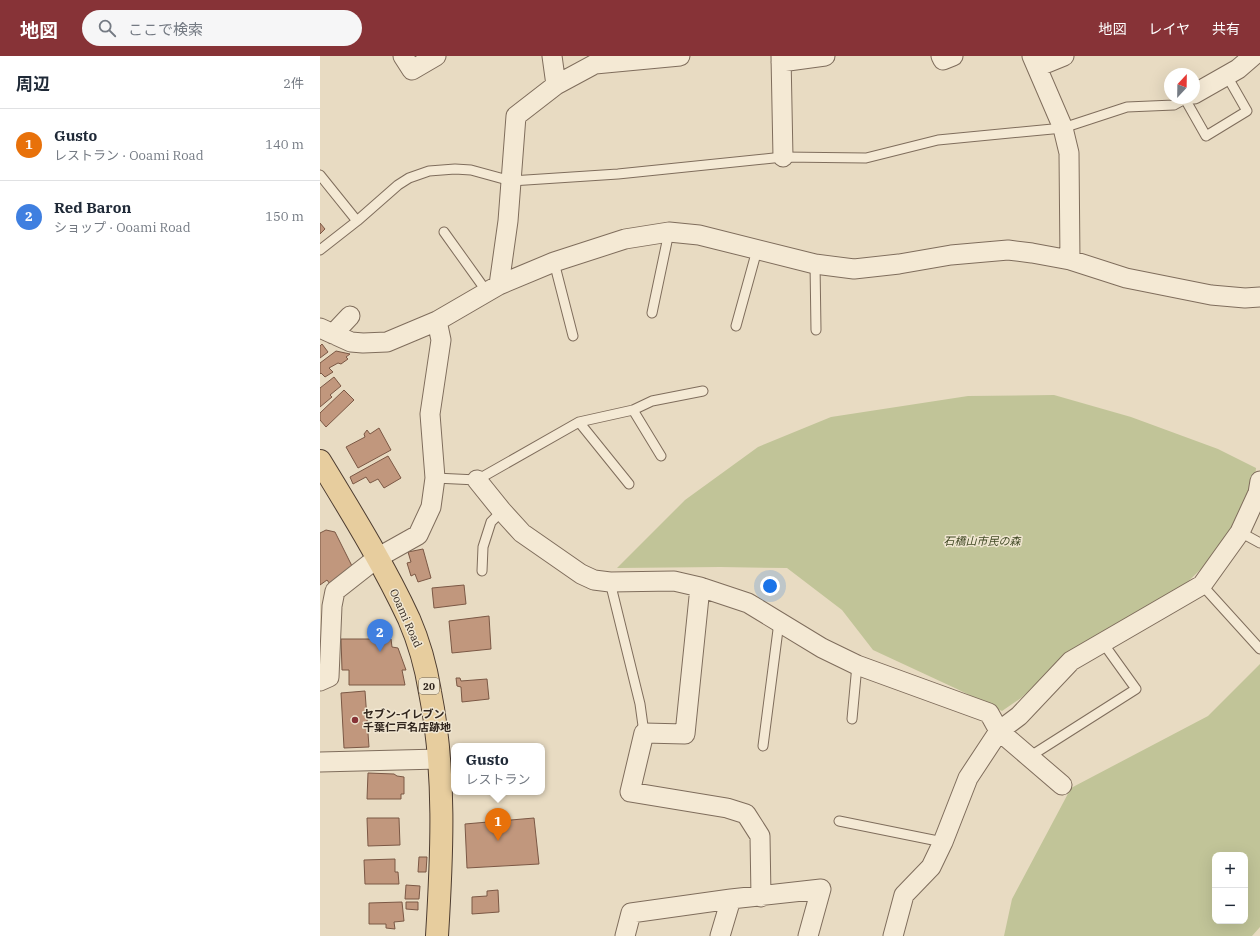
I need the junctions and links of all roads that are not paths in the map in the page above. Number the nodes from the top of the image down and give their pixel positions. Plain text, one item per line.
1 (403, 56) edge
2 (436, 56) edge
3 (552, 56) edge
4 (680, 56) edge
5 (825, 56) edge
6 (941, 56) edge
7 (953, 56) edge
8 (1064, 56) edge
9 (1254, 56) edge
10 (781, 59) edge
11 (1035, 62) edge
12 (1227, 76) junction
13 (556, 85) junction
14 (1200, 91) edge
15 (1176, 104) edge
16 (1192, 104) edge
17 (1063, 128) junction
18 (783, 157) junction
19 (320, 175) edge
20 (512, 181) junction
21 (357, 221) junction
22 (444, 232) dead end
23 (669, 232) junction
24 (320, 250) edge
25 (757, 250) junction
26 (1070, 260) junction
27 (554, 262) junction
28 (815, 264) junction
29 (493, 288) junction
30 (1260, 297) edge
31 (652, 313) dead end
32 (350, 316) dead end
33 (437, 321) junction
34 (736, 326) dead end
35 (816, 330) dead end
36 (326, 331) edge
37 (573, 336) dead end
38 (703, 391) dead end
39 (633, 410) junction
40 (580, 422) junction
41 (661, 456) dead end
42 (320, 461) edge
43 (435, 478) junction
44 (477, 480) junction
45 (1260, 481) edge
46 (629, 484) dead end
47 (502, 511) junction
48 (1240, 532) junction
49 (1260, 543) edge
50 (378, 558) junction
51 (482, 571) dead end
52 (610, 582) junction
53 (1202, 585) junction
54 (700, 587) junction
55 (326, 608) edge
56 (779, 622) junction
57 (1103, 642) junction
58 (1260, 649) edge
59 (857, 665) junction
60 (320, 681) edge
61 (852, 719) dead end
62 (999, 731) junction
63 (644, 733) junction
64 (763, 746) dead end
65 (1029, 757) junction
66 (439, 759) junction
67 (320, 762) edge
68 (1062, 785) dead end
69 (839, 822) dead end
70 (943, 842) junction
71 (761, 896) junction
72 (731, 899) junction
73 (437, 936) edge
74 (625, 936) edge
75 (720, 936) edge
76 (808, 936) edge
77 (893, 936) edge

1 - 2 street
3 - 13 street
4 - 13 street
5 - 10 street
6 - 7 street
8 - 11 street
9 - 12 street
10 - 18 street
11 - 17 street
12 - 14 street
12 - 16 lane
13 - 20 street
15 - 17 lane
17 - 18 lane
17 - 26 street
18 - 20 lane
19 - 21 lane
20 - 21 lane
20 - 29 street
21 - 24 lane
22 - 29 lane
23 - 25 street
23 - 27 street
23 - 31 lane
25 - 28 street
25 - 34 lane
26 - 28 street
26 - 30 street
27 - 29 street
27 - 37 lane
28 - 35 lane
29 - 33 street
32 - 36 street
33 - 36 street
33 - 43 street
38 - 39 lane
39 - 40 lane
39 - 41 lane
40 - 44 lane
40 - 46 lane
42 - 50 main road, Ooami Road / 20
43 - 44 lane
43 - 50 street
44 - 47 street
45 - 48 street
47 - 51 lane
47 - 52 street
48 - 49 lane
48 - 53 street
50 - 55 street
50 - 66 main road, Ooami Road / 20
52 - 54 street
52 - 63 lane
53 - 57 street
53 - 58 lane
54 - 56 street
54 - 63 street
55 - 60 street
56 - 59 street
56 - 64 lane
57 - 62 street
57 - 65 lane
59 - 61 lane
59 - 62 street
62 - 65 street
62 - 70 street
63 - 71 street
65 - 68 street
66 - 67 street
66 - 73 main road, Ooami Road / 20
69 - 70 lane
70 - 77 street
71 - 72 street
71 - 76 street
72 - 74 street
72 - 75 street

